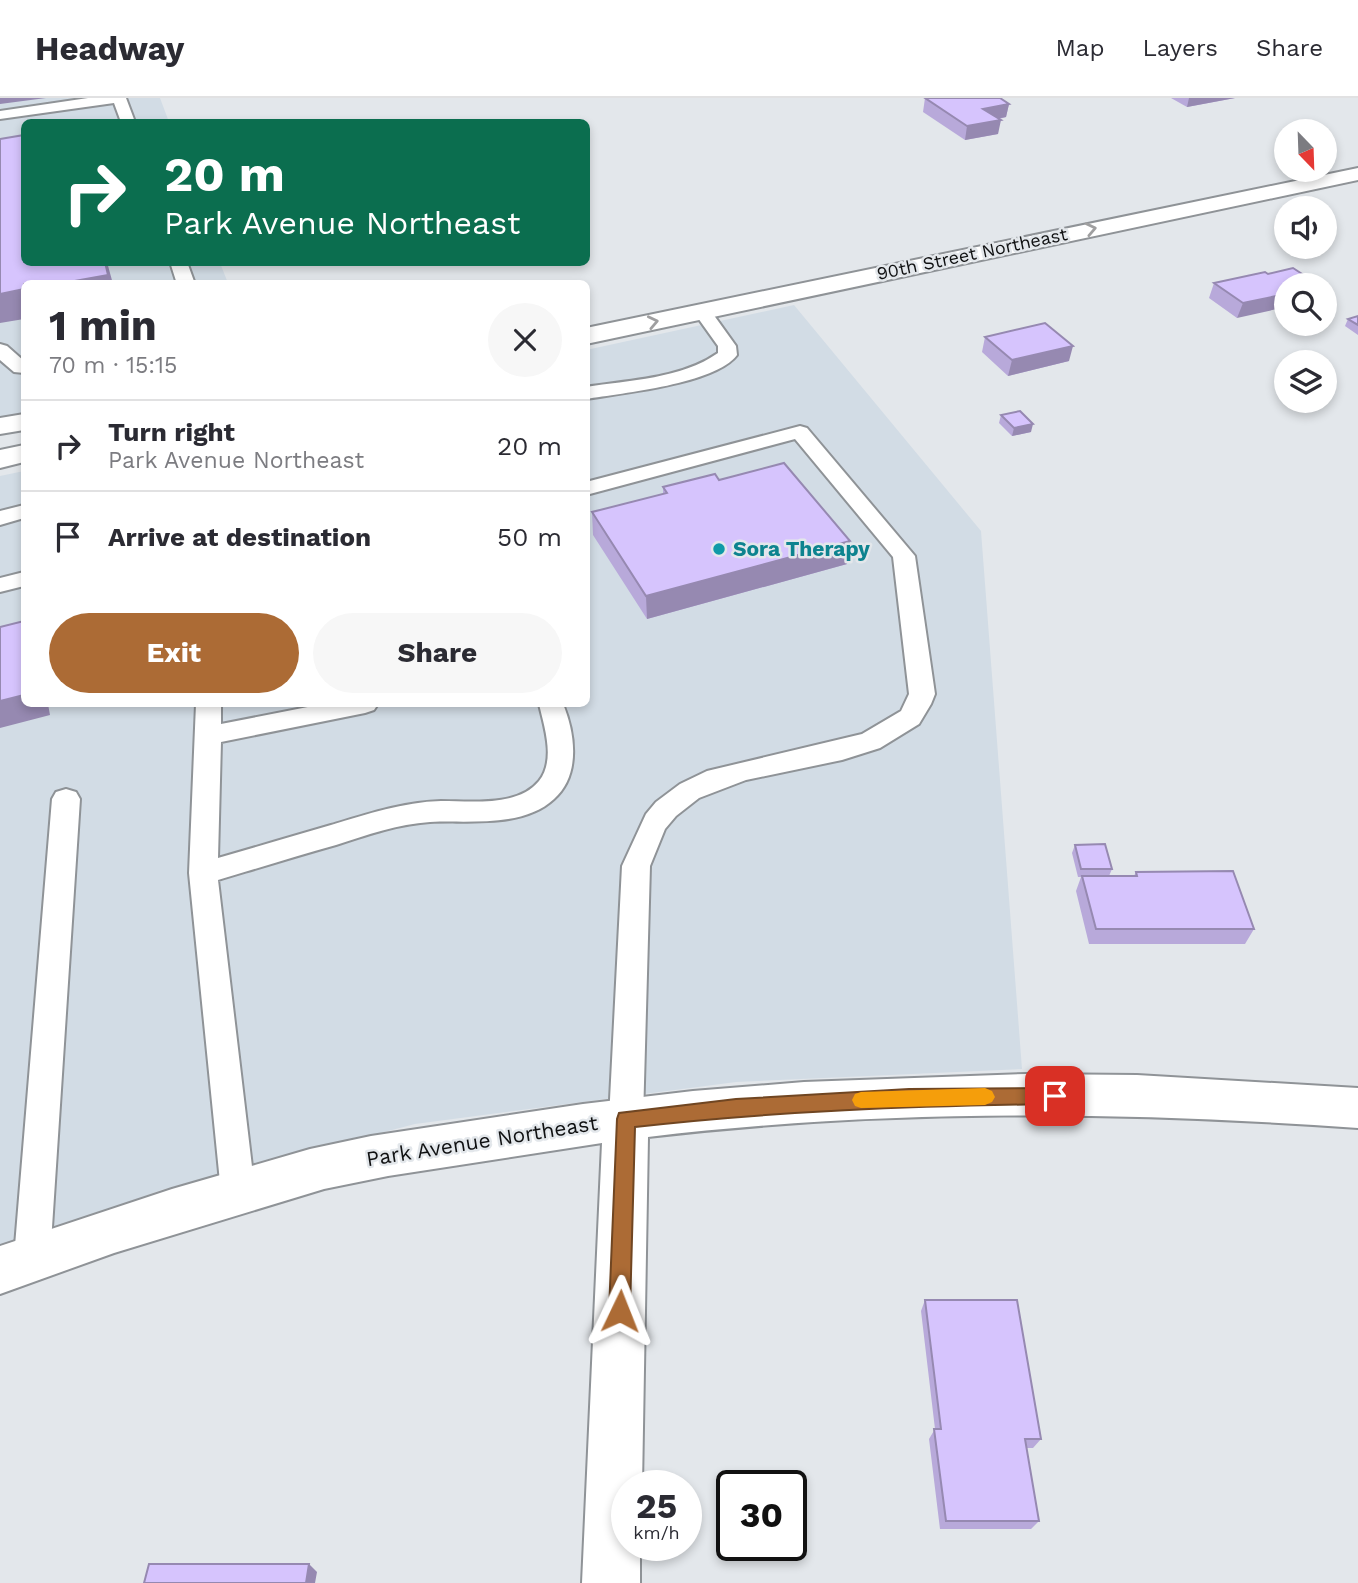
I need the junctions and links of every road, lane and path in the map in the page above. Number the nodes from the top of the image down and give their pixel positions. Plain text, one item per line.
1 (118, 98) edge
2 (0, 115) edge
3 (127, 119) edge
4 (1358, 174) edge
5 (702, 311) junction
6 (590, 335) edge
7 (0, 350) edge
8 (21, 366) edge
9 (21, 367) edge
10 (0, 372) edge
11 (590, 392) edge
12 (21, 422) edge
13 (0, 426) edge
14 (21, 455) edge
15 (0, 459) edge
16 (590, 487) edge
17 (21, 513) edge
18 (0, 518) edge
19 (21, 580) edge
20 (0, 584) edge
21 (209, 707) edge
22 (350, 707) edge
23 (552, 707) edge
24 (210, 735) junction
25 (66, 799) dead end
26 (204, 873) junction
27 (1358, 1108) edge
28 (626, 1119) junction
29 (238, 1192) junction
30 (16, 1264) edge
31 (611, 1583) edge

1 - 2 lane
1 - 3 lane
5 -> 4 main road, 90th Street Northeast
6 -> 5 main road, 90th Street Northeast
5 - 11 lane
7 - 8 lane
9 - 10 lane
12 - 13 main road
14 - 15 main road
16 - 28 lane
17 - 18 lane
19 - 20 lane
21 - 24 lane
22 - 24 lane
23 - 26 lane
24 - 26 lane
25 - 30 lane
26 - 29 lane
27 - 28 main road, Park Avenue Northeast
28 - 29 main road, Park Avenue Northeast
28 - 31 main road
29 - 30 main road, Park Avenue Northeast

